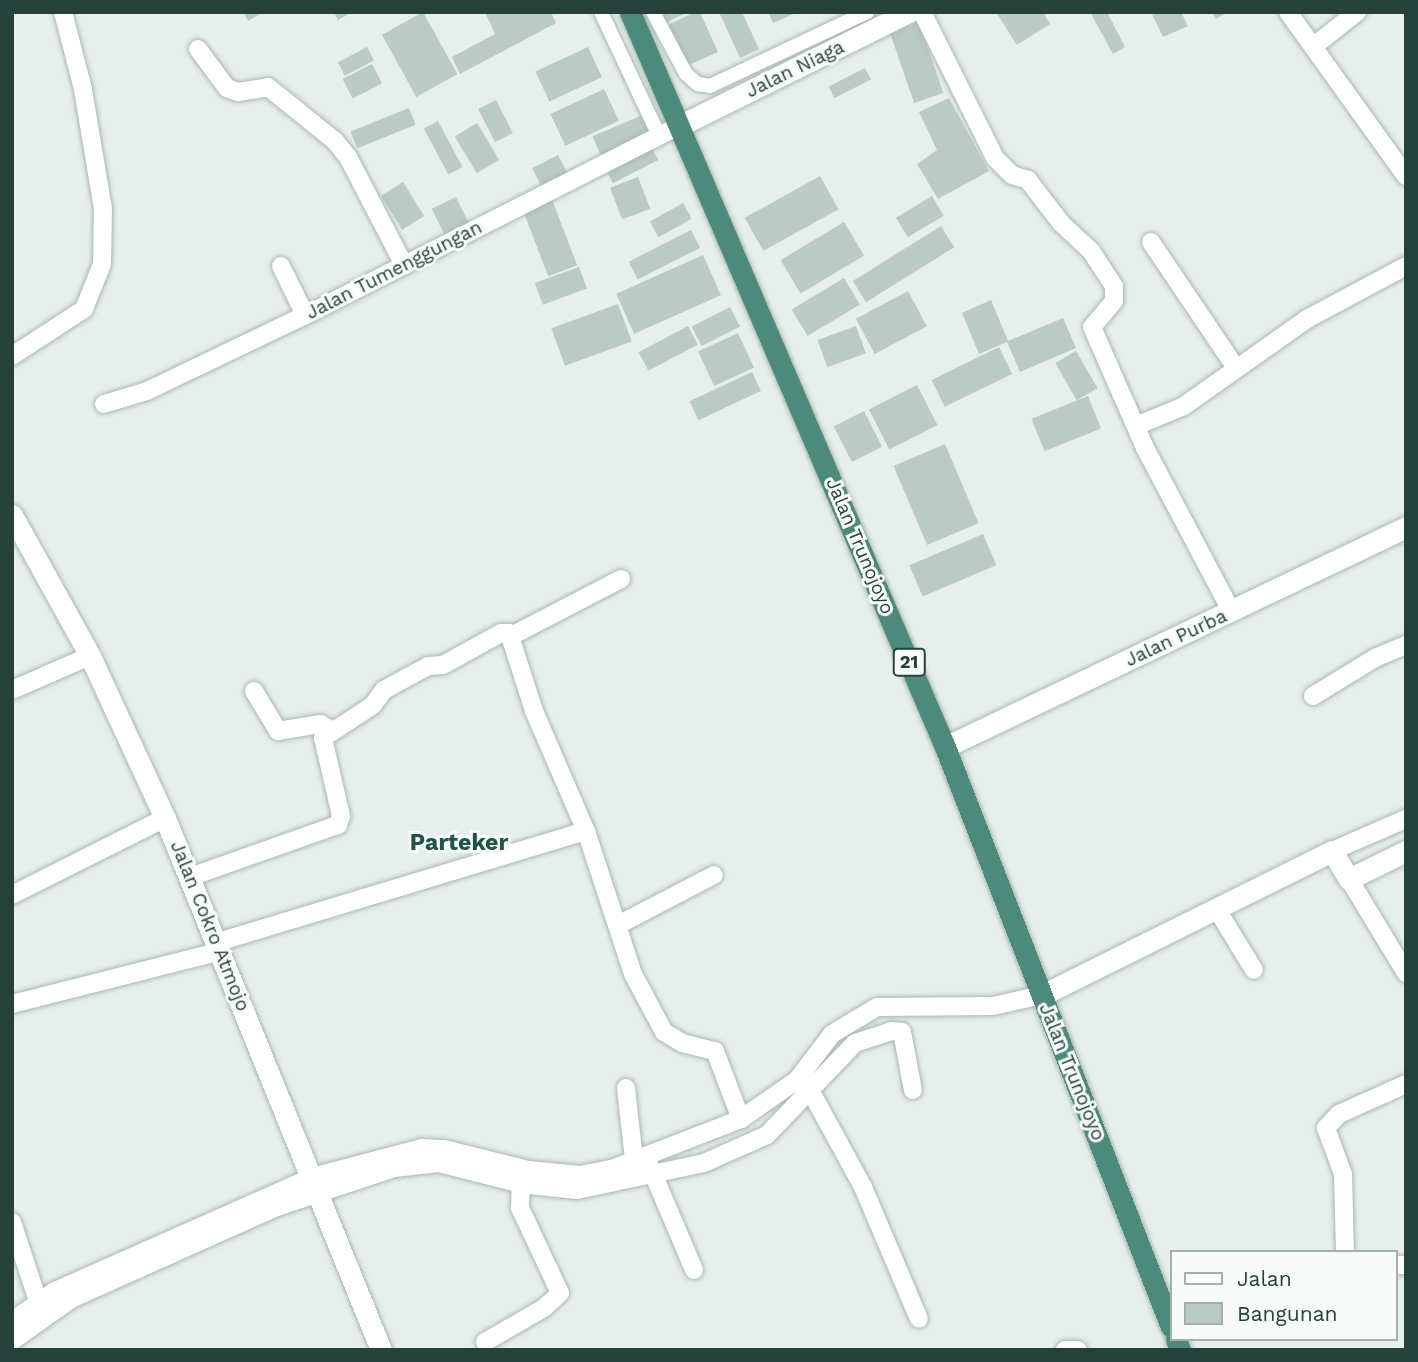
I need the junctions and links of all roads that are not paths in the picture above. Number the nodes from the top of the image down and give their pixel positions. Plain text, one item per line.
1 (64, 12) edge
2 (601, 12) edge
3 (630, 12) edge
4 (653, 12) edge
5 (867, 12) edge
6 (909, 12) edge
7 (922, 12) edge
8 (1288, 12) edge
9 (1357, 12) edge
10 (1314, 46) junction
11 (198, 49) dead end
12 (681, 125) junction
13 (659, 136) junction
14 (1405, 172) edge
15 (1151, 242) dead end
16 (404, 265) junction
17 (281, 266) dead end
18 (1406, 267) edge
19 (305, 315) junction
20 (12, 356) edge
21 (1237, 368) junction
22 (104, 404) dead end
23 (1136, 426) junction
24 (12, 514) edge
25 (1406, 527) edge
26 (621, 579) dead end
27 (1232, 612) junction
28 (511, 636) junction
29 (1406, 645) edge
30 (90, 656) junction
31 (12, 690) edge
32 (254, 691) dead end
33 (1313, 696) dead end
34 (333, 731) junction
35 (945, 747) junction
36 (165, 818) junction
37 (586, 831) junction
38 (1399, 837) edge
39 (1332, 852) junction
40 (714, 875) dead end
41 (190, 877) junction
42 (1349, 879) junction
43 (12, 895) edge
44 (1218, 911) junction
45 (618, 925) junction
46 (219, 946) junction
47 (1254, 970) dead end
48 (1406, 973) edge
49 (1042, 995) junction
50 (12, 1004) edge
51 (904, 1004) junction
52 (902, 1032) junction
53 (1406, 1084) edge
54 (626, 1088) dead end
55 (913, 1090) dead end
56 (811, 1092) junction
57 (741, 1119) junction
58 (646, 1163) junction
59 (543, 1179) junction
60 (315, 1184) junction
61 (521, 1184) junction
62 (12, 1222) edge
63 (1345, 1250) edge
64 (694, 1270) dead end
65 (96, 1281) junction
66 (1166, 1296) edge
67 (38, 1301) junction
68 (1170, 1318) edge
69 (919, 1319) dead end
70 (12, 1321) edge
71 (12, 1341) edge
72 (485, 1342) dead end
73 (381, 1350) edge
74 (1065, 1350) edge
75 (1078, 1350) edge

1 - 20 street
2 - 13 street
3 - 12 highway, Jalan Trunojoyo / 21
4 - 5 street
6 - 12 street, Jalan Niaga
7 - 23 street
8 - 10 street
9 - 10 street
10 - 14 street
11 - 16 street
12 - 13 street, Jalan Tumenggungan
12 - 35 highway, Jalan Trunojoyo / 21
13 - 16 street, Jalan Tumenggungan
15 - 21 street
16 - 19 street, Jalan Tumenggungan
17 - 19 street
18 - 21 street
19 - 22 street, Jalan Tumenggungan
21 - 23 street
23 - 27 street
24 - 30 street, Jalan Cokro Atmojo
25 - 27 street, Jalan Purba
26 - 28 street
27 - 35 street, Jalan Purba
28 - 34 street
28 - 37 street
29 - 33 street
30 - 31 street
30 - 36 street, Jalan Cokro Atmojo
32 - 34 street
34 - 41 street
35 - 49 highway, Jalan Trunojoyo / 21
36 - 41 street, Jalan Cokro Atmojo
36 - 43 street
37 - 45 street
37 - 46 street
38 - 39 street
38 - 42 street
39 - 42 street
39 - 44 street
40 - 45 street
41 - 46 street, Jalan Cokro Atmojo
42 - 48 street
44 - 47 street
44 - 49 street
45 - 57 street
46 - 50 street
46 - 60 street, Jalan Cokro Atmojo
49 - 51 street
49 - 66 highway, Jalan Trunojoyo / 21
51 - 52 street
51 - 57 street
52 - 55 street
52 - 56 street
53 - 63 street
54 - 58 street
56 - 58 street
56 - 69 street
57 - 58 street
58 - 59 street
58 - 64 street
59 - 60 street
59 - 61 street
60 - 61 street
60 - 65 street
60 - 73 street, Jalan Cokro Atmojo
61 - 72 street
62 - 67 street
65 - 67 street
65 - 71 street
66 - 68 highway, Jalan Trunojoyo / 21
67 - 70 street
74 - 75 street

